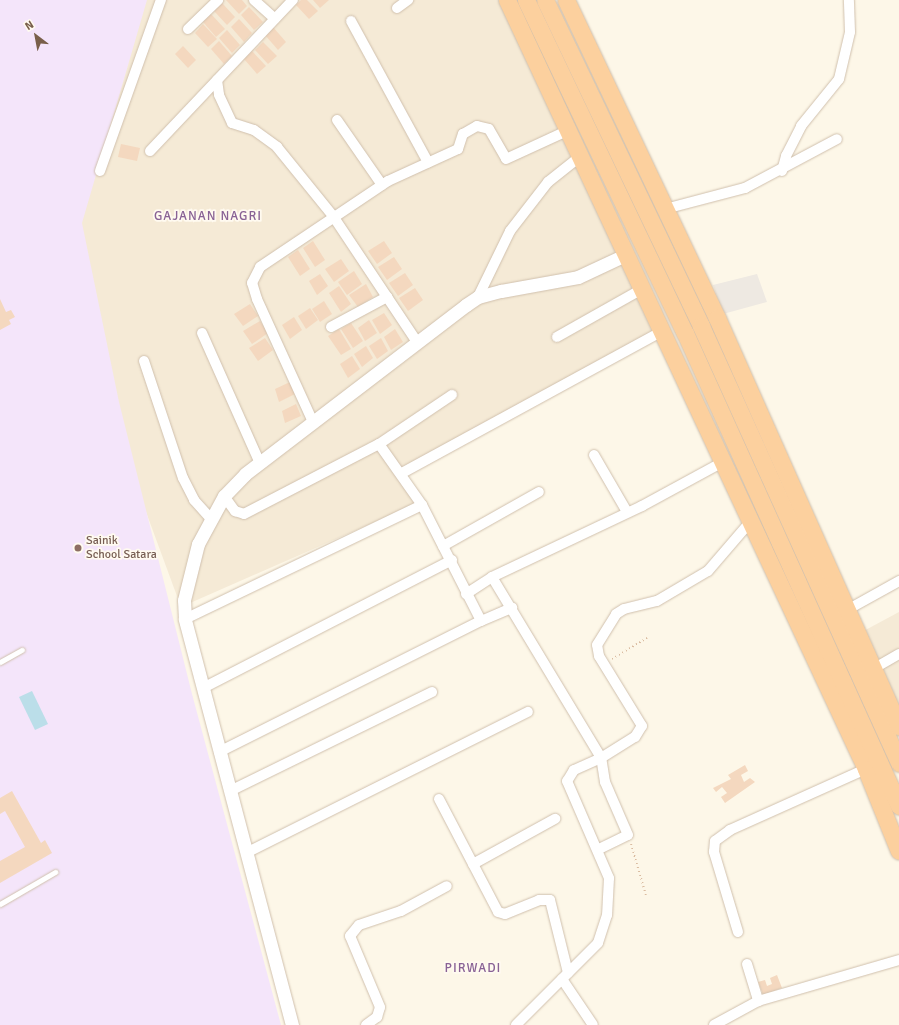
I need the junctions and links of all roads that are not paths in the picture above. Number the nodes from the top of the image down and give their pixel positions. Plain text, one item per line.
1 (161, 0) edge
2 (218, 0) edge
3 (254, 0) edge
4 (293, 0) edge
5 (408, 0) edge
6 (507, 0) edge
7 (526, 0) edge
8 (545, 0) edge
9 (566, 0) edge
10 (849, 0) edge
11 (397, 8) dead end
12 (275, 19) junction
13 (351, 21) dead end
14 (188, 29) dead end
15 (217, 80) junction
16 (337, 120) dead end
17 (569, 130) junction
18 (837, 139) dead end
19 (150, 151) dead end
20 (582, 155) junction
21 (428, 162) junction
22 (100, 171) dead end
23 (782, 171) junction
24 (382, 185) junction
25 (665, 209) junction
26 (333, 216) junction
27 (628, 254) junction
28 (644, 288) junction
29 (387, 296) junction
30 (478, 297) junction
31 (331, 328) dead end
32 (664, 330) junction
33 (202, 333) dead end
34 (557, 337) dead end
35 (417, 342) junction
36 (144, 361) dead end
37 (452, 395) dead end
38 (313, 422) junction
39 (380, 444) junction
40 (594, 455) dead end
41 (723, 462) junction
42 (260, 463) junction
43 (402, 473) junction
44 (539, 492) dead end
45 (224, 496) junction
46 (422, 505) junction
47 (627, 512) junction
48 (210, 518) junction
49 (750, 522) junction
50 (443, 546) junction
51 (452, 560) junction
52 (492, 577) junction
53 (899, 580) edge
54 (466, 594) junction
55 (512, 608) junction
56 (847, 610) junction
57 (185, 619) junction
58 (481, 621) junction
59 (22, 650) dead end
60 (899, 654) edge
61 (0, 662) edge
62 (873, 668) junction
63 (203, 688) junction
64 (432, 692) dead end
65 (528, 712) dead end
66 (899, 726) edge
67 (219, 752) junction
68 (601, 758) junction
69 (899, 762) edge
70 (866, 769) junction
71 (230, 791) junction
72 (439, 799) dead end
73 (899, 806) edge
74 (555, 819) dead end
75 (599, 849) junction
76 (899, 851) edge
77 (248, 852) junction
78 (473, 864) junction
79 (56, 872) dead end
80 (448, 886) dead end
81 (0, 904) edge
82 (738, 932) dead end
83 (899, 960) edge
84 (747, 964) dead end
85 (565, 976) junction
86 (758, 1001) junction
87 (292, 1025) edge
88 (366, 1025) edge
89 (516, 1025) edge
90 (593, 1025) edge
91 (714, 1025) edge

1 - 22 street
2 - 14 street
3 - 12 street
4 - 12 street
5 - 11 street
6 - 17 highway
7 - 73 highway
8 - 69 highway
9 - 25 highway
10 - 23 street
12 - 15 street
13 - 21 street
15 - 19 street
15 - 26 street
16 - 24 street
17 - 20 highway
17 - 21 street
18 - 23 street
20 - 27 highway
20 - 30 street
21 - 24 street
23 - 25 street
24 - 26 street
25 - 56 highway
26 - 29 street
26 - 38 street
27 - 28 highway
27 - 30 street
28 - 32 highway
28 - 34 street
29 - 31 street
29 - 35 street
30 - 35 street
32 - 41 highway
32 - 43 street
33 - 42 street
35 - 38 street
36 - 48 street
37 - 39 street
38 - 42 street
39 - 43 street
39 - 45 street
40 - 47 street
41 - 47 street
41 - 49 highway
42 - 45 street
43 - 46 street
44 - 50 street
45 - 48 street
46 - 50 street
46 - 57 street
47 - 52 street
48 - 57 street
49 - 68 street
49 - 70 highway
50 - 51 street
51 - 54 street
51 - 63 street
52 - 54 street
52 - 55 street
53 - 56 street
54 - 58 street
55 - 58 street
55 - 68 street
56 - 62 highway
57 - 63 street
58 - 67 street
59 - 61 lane
60 - 62 street
62 - 66 highway
63 - 67 street
64 - 71 street
65 - 77 street
67 - 71 street
68 - 75 street
68 - 75 street
70 - 76 highway
70 - 82 street
71 - 77 street
72 - 78 street
74 - 78 street
75 - 85 street
77 - 87 street
78 - 85 street
79 - 81 lane
80 - 88 street
83 - 86 street
84 - 86 street
85 - 89 street
85 - 90 street
86 - 91 street

